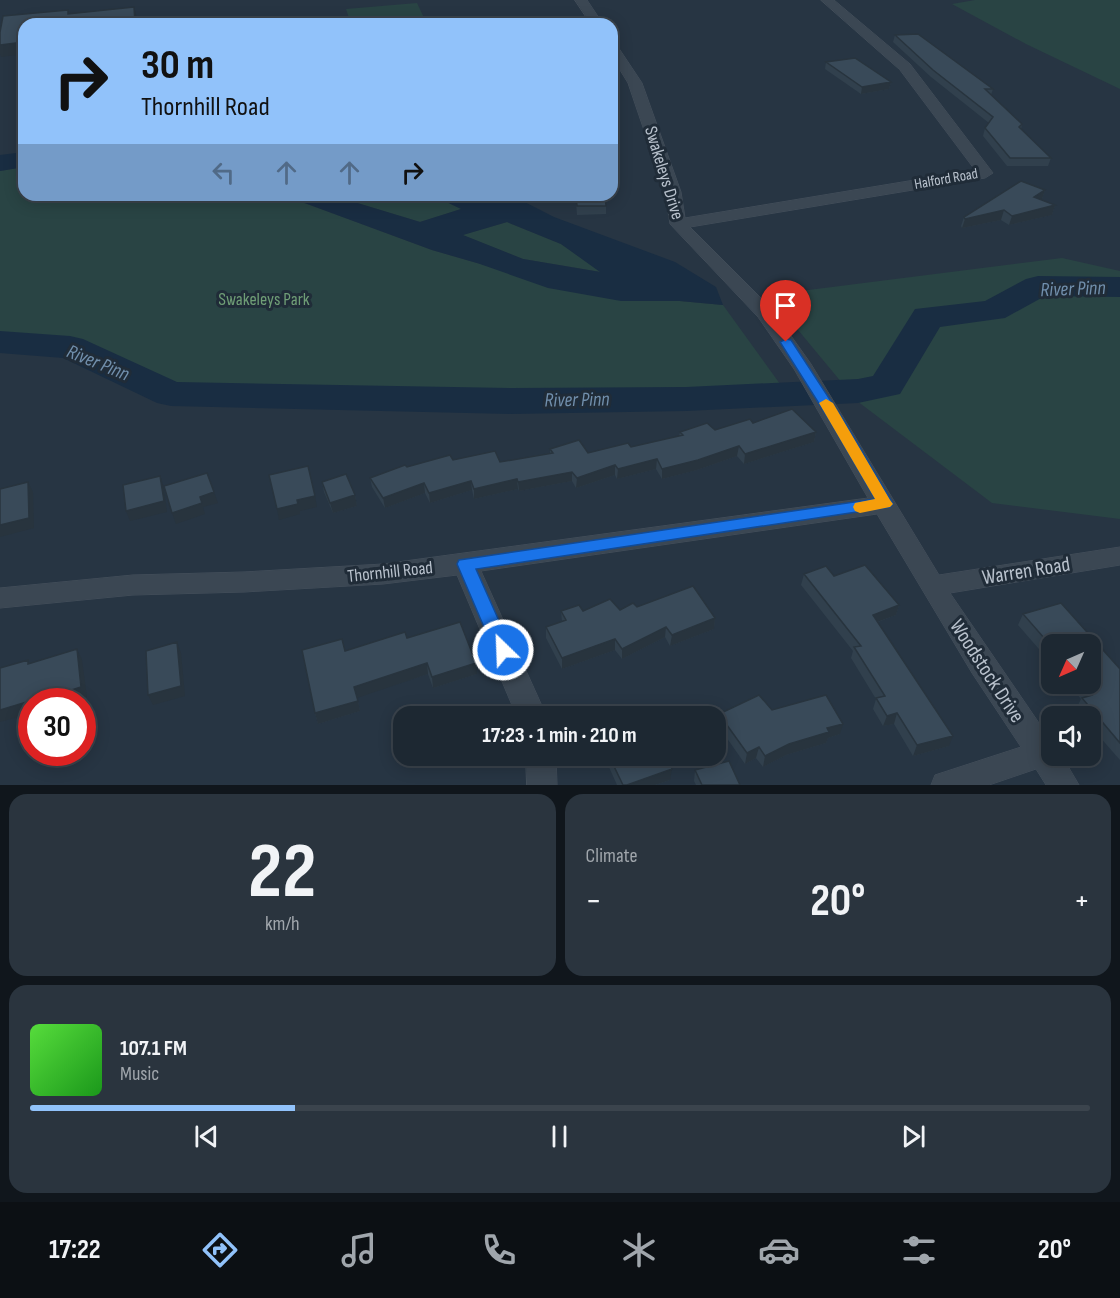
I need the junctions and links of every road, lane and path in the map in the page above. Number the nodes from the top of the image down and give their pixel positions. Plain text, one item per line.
1 (581, 0) edge
2 (827, 0) edge
3 (593, 18) edge
4 (618, 56) edge
5 (678, 224) junction
6 (885, 504) junction
7 (1120, 556) edge
8 (465, 564) junction
9 (932, 586) junction
10 (0, 598) edge
11 (527, 706) edge
12 (1041, 754) joint
13 (541, 766) edge
14 (1050, 766) edge
15 (542, 785) edge
16 (946, 785) edge
17 (1064, 785) edge

1 - 3 street
2 - 5 street, Halford Road
4 - 5 street, Swakeleys Drive
5 - 6 street, Swakeleys Drive
6 - 8 street, Thornhill Road
6 - 9 street, Swakeleys Drive
7 - 9 street, Warren Road
8 - 10 street, Thornhill Road
8 - 11 street
9 - 12 street, Woodstock Drive
12 - 16 street
13 - 15 street
14 - 17 street, Woodstock Drive

